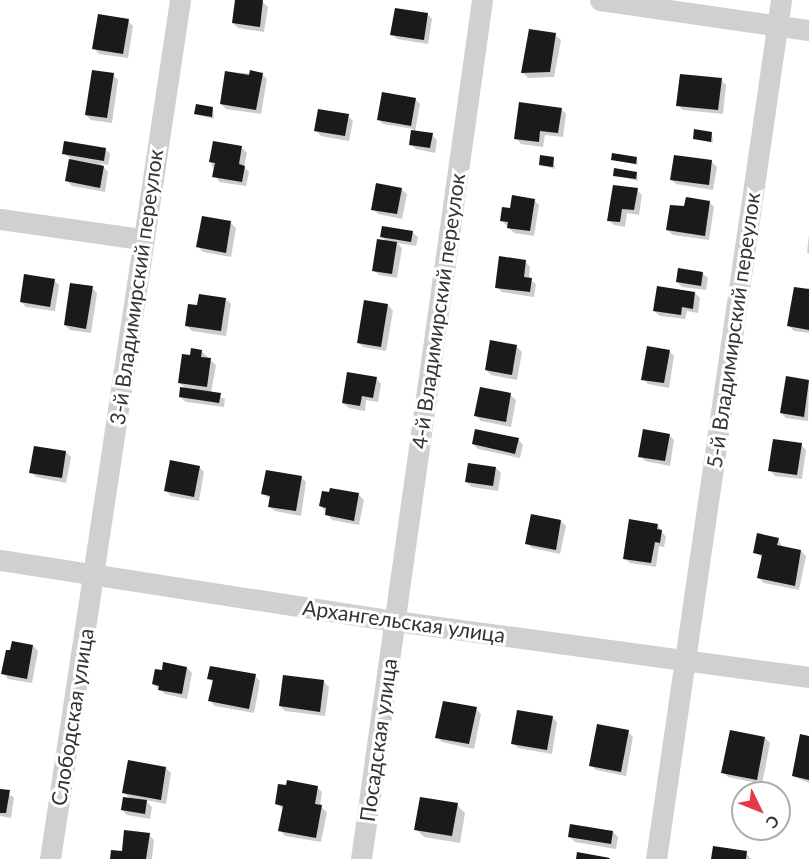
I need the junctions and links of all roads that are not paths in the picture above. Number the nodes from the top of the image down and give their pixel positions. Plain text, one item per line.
1 (180, 0) edge
2 (482, 0) edge
3 (600, 0) edge
4 (781, 0) edge
5 (777, 26) junction
6 (809, 30) edge
7 (0, 219) edge
8 (141, 239) junction
9 (0, 560) edge
10 (95, 574) junction
11 (395, 621) junction
12 (684, 661) junction
13 (809, 677) edge
14 (50, 859) edge
15 (361, 859) edge
16 (656, 859) edge

1 - 8 street, 3-й Владимирский переулок
2 - 11 street, 4-й Владимирский переулок
3 - 5 street
4 - 5 street, 5-й Владимирский переулок
5 - 6 street
5 - 12 street, 5-й Владимирский переулок
7 - 8 street
8 - 10 street, 3-й Владимирский переулок
9 - 10 street, Архангельская улица
10 - 11 street, Архангельская улица
10 - 14 street, Слободская улица
11 - 12 street, Архангельская улица
11 - 15 street, Посадская улица
12 - 13 street, Архангельская улица
12 - 16 street, 5-й Владимирский переулок

